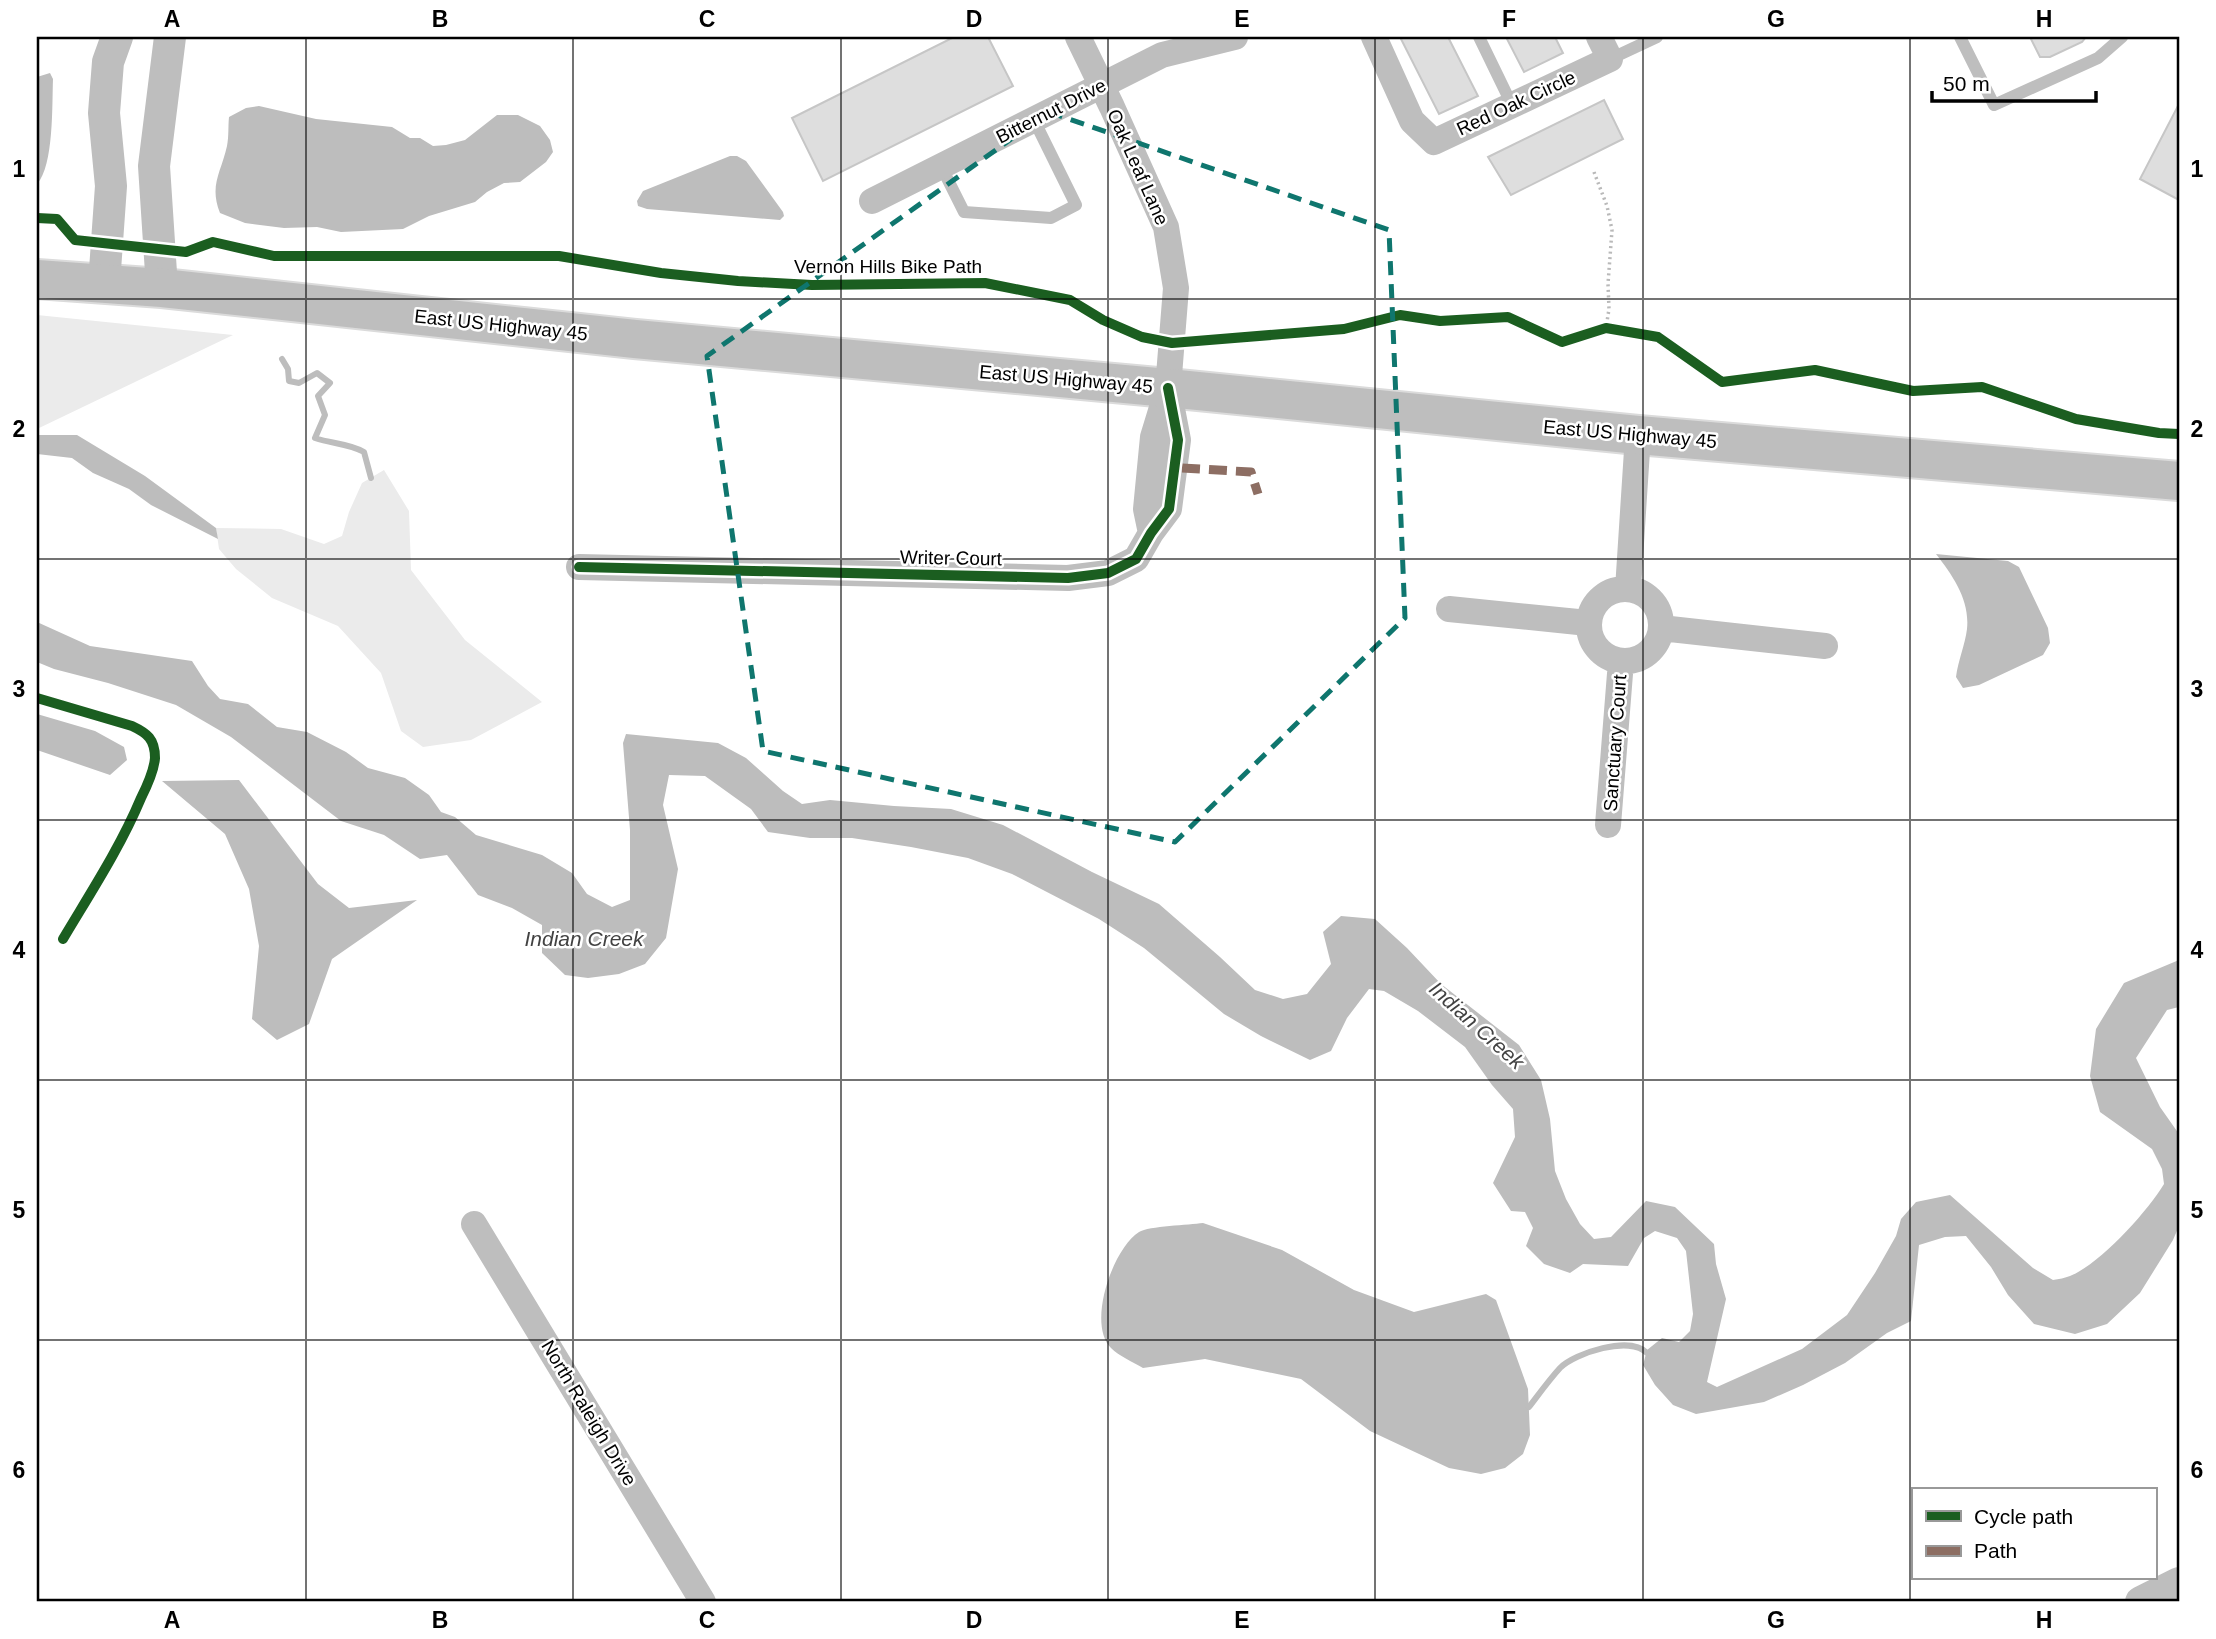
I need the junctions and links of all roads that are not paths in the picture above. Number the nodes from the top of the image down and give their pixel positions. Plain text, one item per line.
1 (117, 37) edge
2 (170, 37) edge
3 (1077, 37) edge
4 (1235, 37) edge
5 (1374, 37) edge
6 (1479, 37) edge
7 (1657, 37) edge
8 (1960, 37) edge
9 (2122, 37) edge
10 (1604, 48) edge
11 (1102, 86) junction
12 (1512, 105) junction
13 (1034, 120) junction
14 (941, 166) junction
15 (872, 201) dead end
16 (37, 279) edge
17 (104, 284) junction
18 (162, 288) junction
19 (1168, 388) junction
20 (1639, 435) junction
21 (2179, 481) edge
22 (579, 567) dead end
23 (1628, 589) junction
24 (1449, 609) dead end
25 (1588, 623) junction
26 (1661, 628) junction
27 (1825, 646) dead end
28 (1621, 661) junction
29 (1608, 825) dead end
30 (474, 1224) dead end
31 (2179, 1583) edge
32 (703, 1602) edge
33 (2141, 1602) edge

1 - 17 street
2 - 18 street
3 - 11 street, Oak Leaf Lane
4 - 11 street, Bitternut Drive
5 - 12 street, Red Oak Circle
6 - 12 lane
7 - 10 lane
8 - 9 lane
10 - 12 street, Red Oak Circle
11 - 13 street, Bitternut Drive
11 - 19 street, Oak Leaf Lane
13 - 14 street, Bitternut Drive
13 - 14 lane
14 - 15 street, Bitternut Drive
16 - 17 main road, East US Highway 45
17 - 18 main road, East US Highway 45
18 - 19 main road, East US Highway 45
19 - 20 main road, East US Highway 45
19 - 22 street, Writer Court
20 - 21 main road, East US Highway 45
20 - 23 street
23 - 25 street
23 - 26 street
24 - 25 street
25 - 28 street, Sanctuary Court
26 - 27 street
26 - 28 street, Sanctuary Court
28 - 29 street, Sanctuary Court
30 - 32 street, North Raleigh Drive
31 - 33 street

